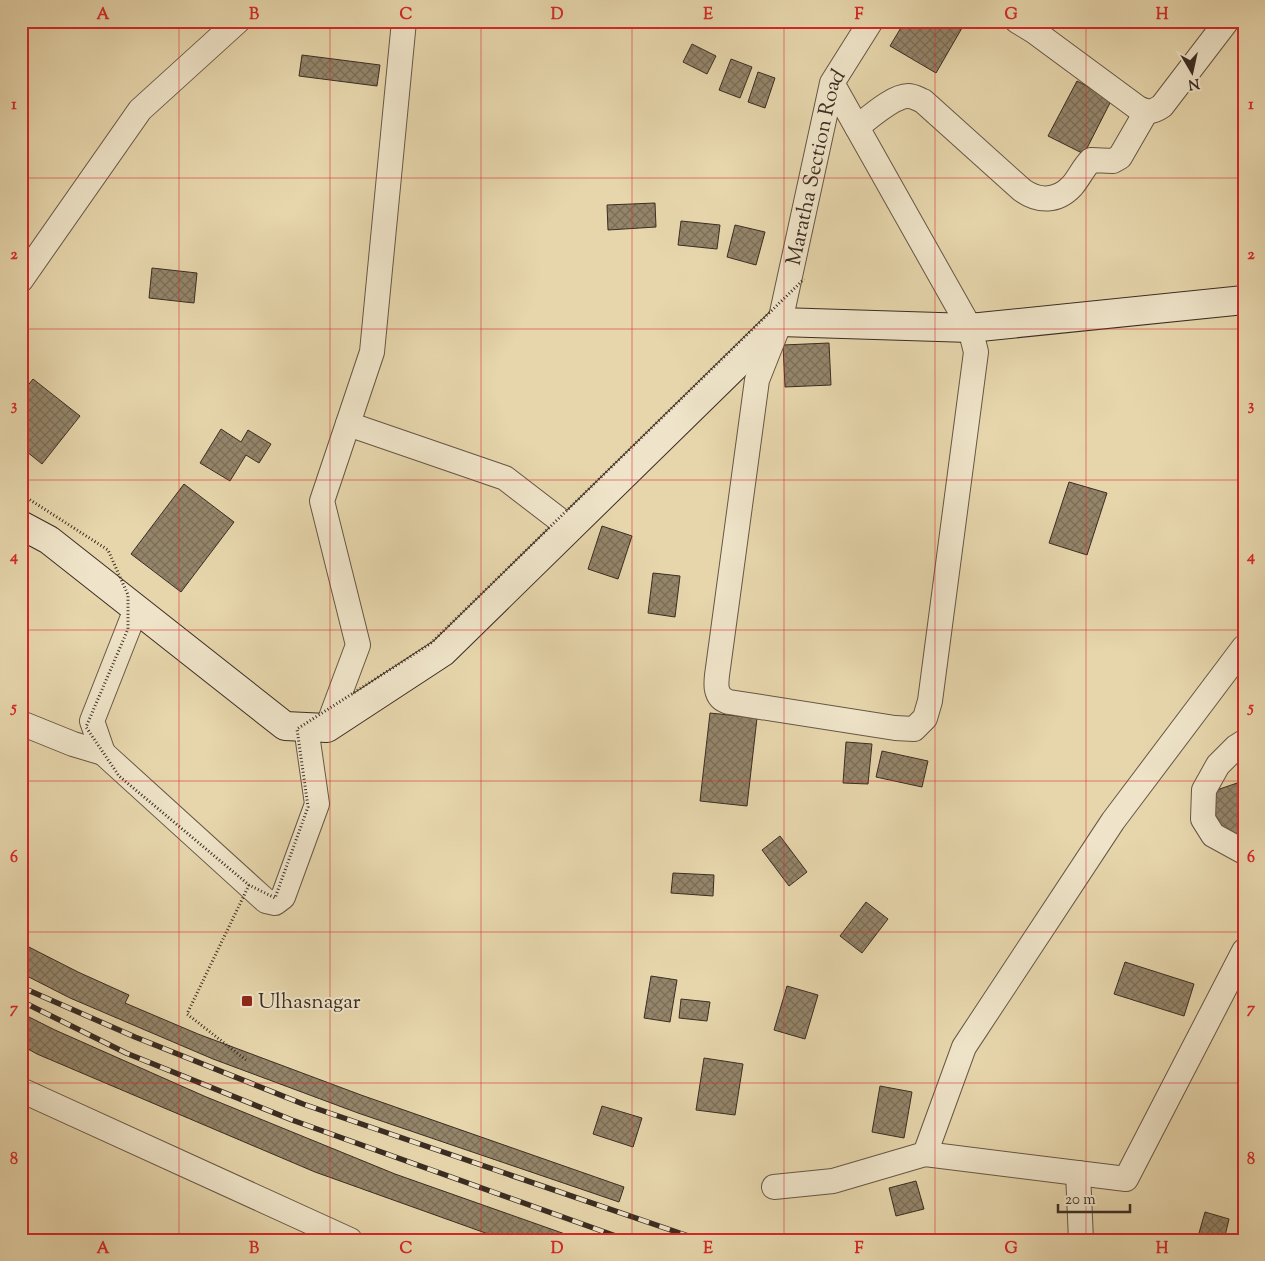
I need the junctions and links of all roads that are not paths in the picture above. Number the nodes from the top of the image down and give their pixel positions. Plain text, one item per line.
1 (238, 21) edge
2 (404, 21) edge
3 (871, 21) edge
4 (1017, 21) edge
5 (1227, 21) edge
6 (832, 83) junction
7 (1146, 112) junction
8 (856, 127) junction
9 (21, 280) edge
10 (1244, 300) edge
11 (780, 322) junction
12 (970, 328) junction
13 (348, 424) junction
14 (21, 526) edge
15 (570, 528) junction
16 (136, 609) junction
17 (1244, 647) edge
18 (21, 723) edge
19 (317, 727) junction
20 (1244, 742) edge
21 (103, 753) junction
22 (1244, 852) edge
23 (1244, 951) edge
24 (21, 1090) edge
25 (925, 1154) junction
26 (1078, 1173) junction
27 (774, 1187) dead end
28 (350, 1240) edge
29 (1081, 1240) edge

1 - 9 street
2 - 13 street
3 - 6 street, Maratha Section Road
4 - 7 street
5 - 7 street
6 - 8 street
6 - 11 street, Maratha Section Road
7 - 8 street
8 - 12 street
10 - 12 street
11 - 12 street
11 - 12 street, Maratha Section Road
11 - 15 street
13 - 15 street
13 - 19 street
14 - 16 street
15 - 19 street
16 - 19 street
16 - 21 street
17 - 25 street
18 - 21 street
19 - 21 street
20 - 22 street
23 - 26 street
24 - 28 street
25 - 26 street
25 - 27 street
26 - 29 street

